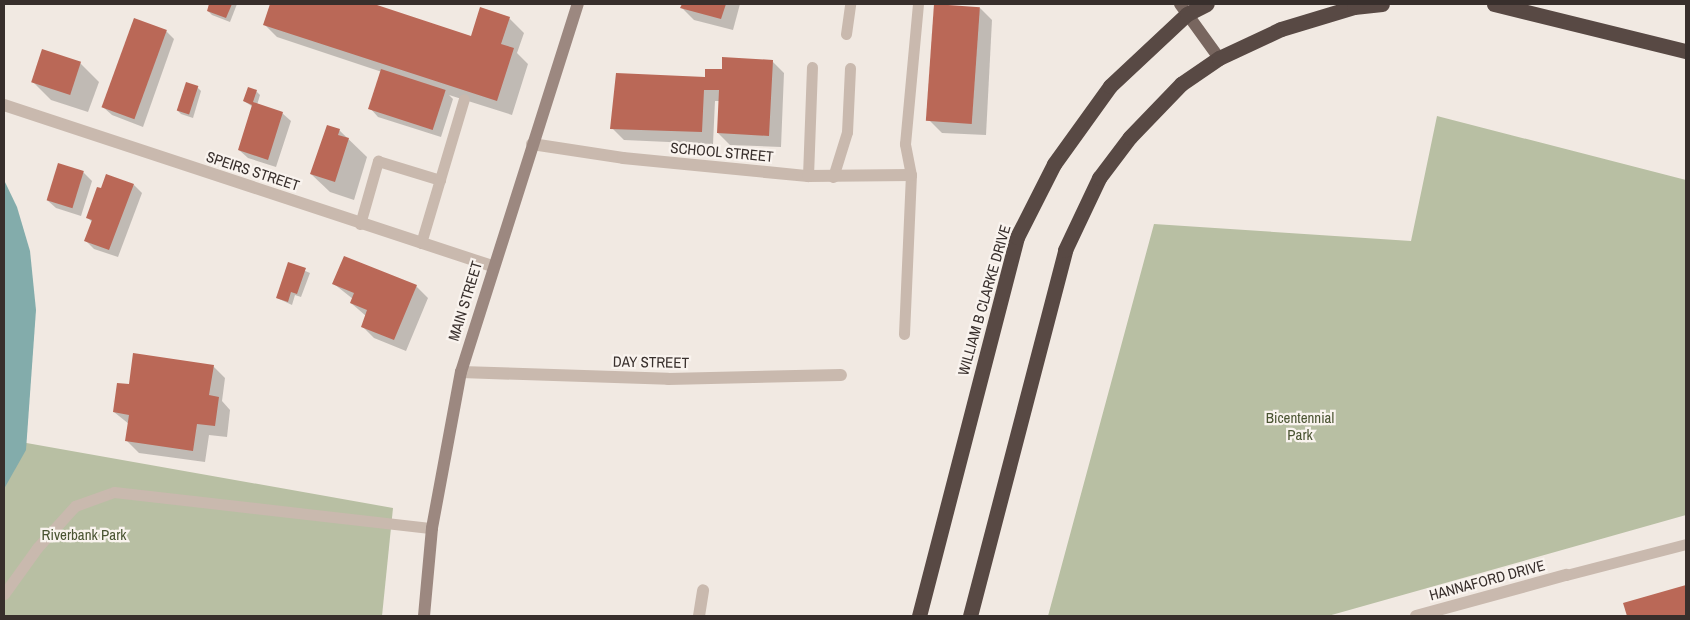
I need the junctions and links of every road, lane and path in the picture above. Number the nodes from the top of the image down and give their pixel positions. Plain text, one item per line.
1 (578, 4) edge
2 (850, 4) edge
3 (918, 4) edge
4 (1207, 4) edge
5 (1382, 4) edge
6 (1494, 4) edge
7 (1184, 9) edge
8 (846, 34) dead end
9 (1686, 50) edge
10 (1219, 58) junction
11 (812, 67) dead end
12 (850, 68) dead end
13 (464, 99) dead end
14 (4, 105) edge
15 (532, 144) junction
16 (911, 175) junction
17 (808, 176) junction
18 (833, 177) junction
19 (440, 180) junction
20 (360, 224) junction
21 (421, 243) junction
22 (492, 266) junction
23 (904, 334) dead end
24 (461, 372) junction
25 (841, 375) dead end
26 (432, 528) junction
27 (1686, 544) edge
28 (1566, 575) joint
29 (703, 590) dead end
30 (4, 594) edge
31 (424, 616) edge
32 (699, 616) edge
33 (919, 616) edge
34 (970, 616) edge
35 (1416, 616) edge

1 - 15 main road, MAIN STREET
2 - 8 lane
3 - 16 lane
4 - 7 highway, WILLIAM B CLARKE DRIVE
5 - 10 highway
6 - 9 highway
7 - 10 main road
7 - 33 highway, WILLIAM B CLARKE DRIVE
10 - 34 highway
11 - 17 lane
12 - 18 lane
13 - 19 lane
14 - 20 street, SPEIRS STREET
15 - 17 street, SCHOOL STREET
15 - 22 main road, MAIN STREET
16 - 18 street, SCHOOL STREET
16 - 23 lane
17 - 18 street, SCHOOL STREET
19 - 20 lane
19 - 21 lane
20 - 21 street, SPEIRS STREET
21 - 22 street, SPEIRS STREET
22 - 24 main road, MAIN STREET
24 - 25 street, DAY STREET
24 - 26 main road, MAIN STREET
26 - 30 lane
26 - 31 main road, MAIN STREET
27 - 28 lane
28 - 35 street, HANNAFORD DRIVE
29 - 32 street

